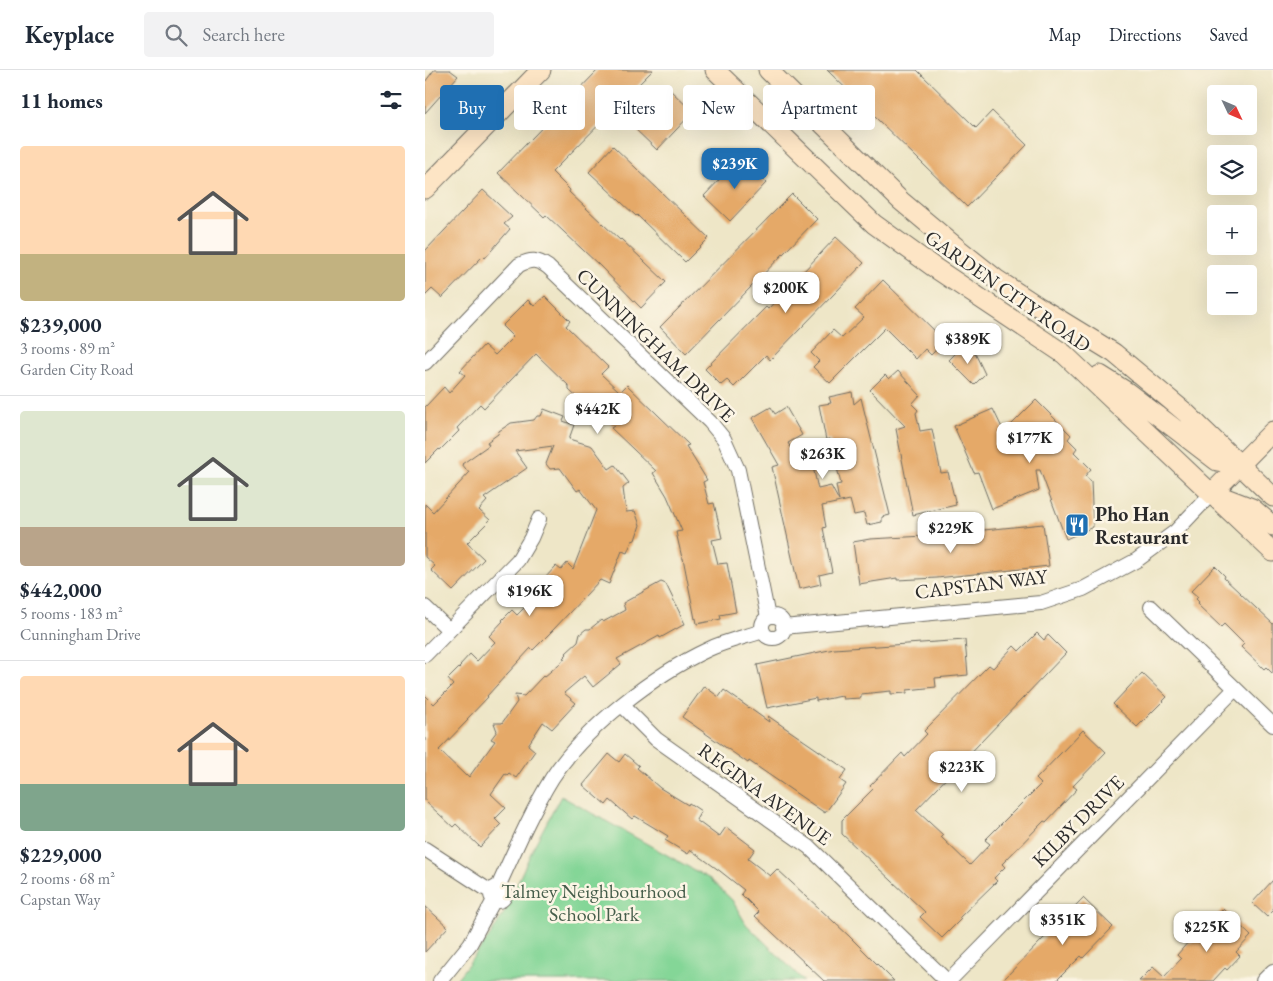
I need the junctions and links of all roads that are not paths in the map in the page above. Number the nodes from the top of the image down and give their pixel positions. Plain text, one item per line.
1 (541, 70) edge
2 (715, 70) edge
3 (768, 70) edge
4 (425, 189) edge
5 (1064, 354) junction
6 (425, 363) edge
7 (1273, 431) edge
8 (1240, 464) junction
9 (1212, 493) junction
10 (1273, 496) edge
11 (539, 520) dead end
12 (1273, 526) edge
13 (1273, 552) edge
14 (425, 607) edge
15 (1151, 607) dead end
16 (768, 618) junction
17 (783, 627) junction
18 (449, 630) junction
19 (763, 631) junction
20 (425, 655) edge
21 (1235, 689) junction
22 (622, 705) junction
23 (1273, 725) edge
24 (425, 849) edge
25 (494, 893) junction
26 (1273, 971) edge
27 (440, 981) edge
28 (948, 981) edge
29 (1263, 981) edge

1 - 4 main road
2 - 5 main road, GARDEN CITY ROAD
3 - 8 main road, GARDEN CITY ROAD
5 - 8 main road
5 - 9 main road, GARDEN CITY ROAD
6 - 16 street, CUNNINGHAM DRIVE
7 - 8 main road, CAPSTAN WAY
8 - 9 main road, CAPSTAN WAY
8 - 10 main road, GARDEN CITY ROAD
9 - 12 main road
9 - 13 main road, GARDEN CITY ROAD
9 - 17 street, CAPSTAN WAY
11 - 18 street
14 - 18 street
15 - 21 street
16 - 17 street
16 - 19 street
17 - 19 street
18 - 20 street
19 - 22 street
21 - 23 street
21 - 28 street, KILBY DRIVE
22 - 25 street
22 - 28 street, REGINA AVENUE
24 - 25 street
25 - 27 street
26 - 29 street

